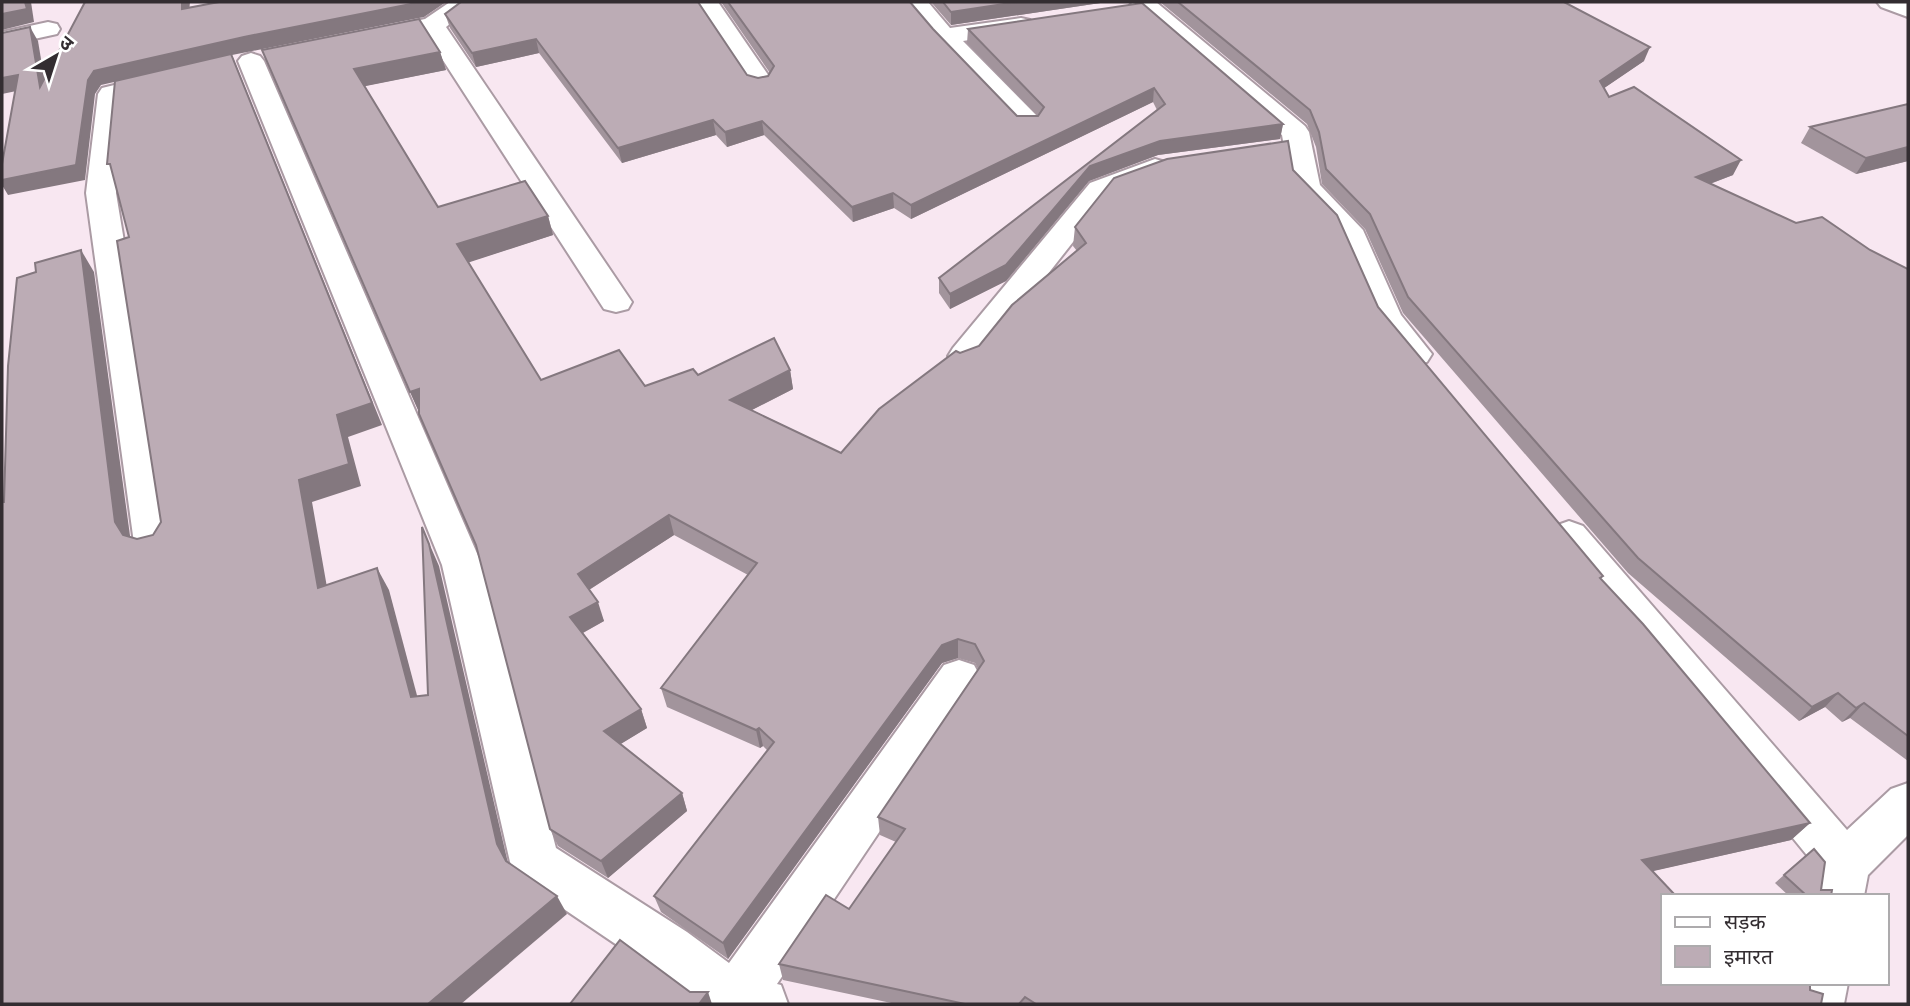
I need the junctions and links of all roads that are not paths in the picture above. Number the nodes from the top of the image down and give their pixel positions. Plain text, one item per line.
1 (465, 2) edge
2 (706, 2) edge
3 (915, 2) edge
4 (1889, 2) edge
5 (1137, 6) edge
6 (1908, 10) edge
7 (1044, 21) edge
8 (433, 25) junction
9 (48, 29) dead end
10 (944, 36) junction
11 (2, 39) edge
12 (342, 43) edge
13 (251, 61) dead end
14 (187, 76) edge
15 (760, 82) edge
16 (1027, 122) edge
17 (1183, 164) edge
18 (616, 302) dead end
19 (965, 356) edge
20 (1440, 382) edge
21 (1548, 511) edge
22 (154, 543) edge
23 (959, 678) dead end
24 (1908, 804) edge
25 (1842, 880) edge
26 (1822, 985) edge
27 (743, 1003) edge
28 (1818, 1004) edge

1 - 8 street
2 - 15 street
3 - 10 street
4 - 6 street
5 - 20 street
7 - 10 street
8 - 12 street
8 - 18 street
9 - 11 street
10 - 16 street
13 - 27 street
14 - 22 street
17 - 19 street
21 - 25 street
23 - 27 street
24 - 25 street
26 - 28 street

